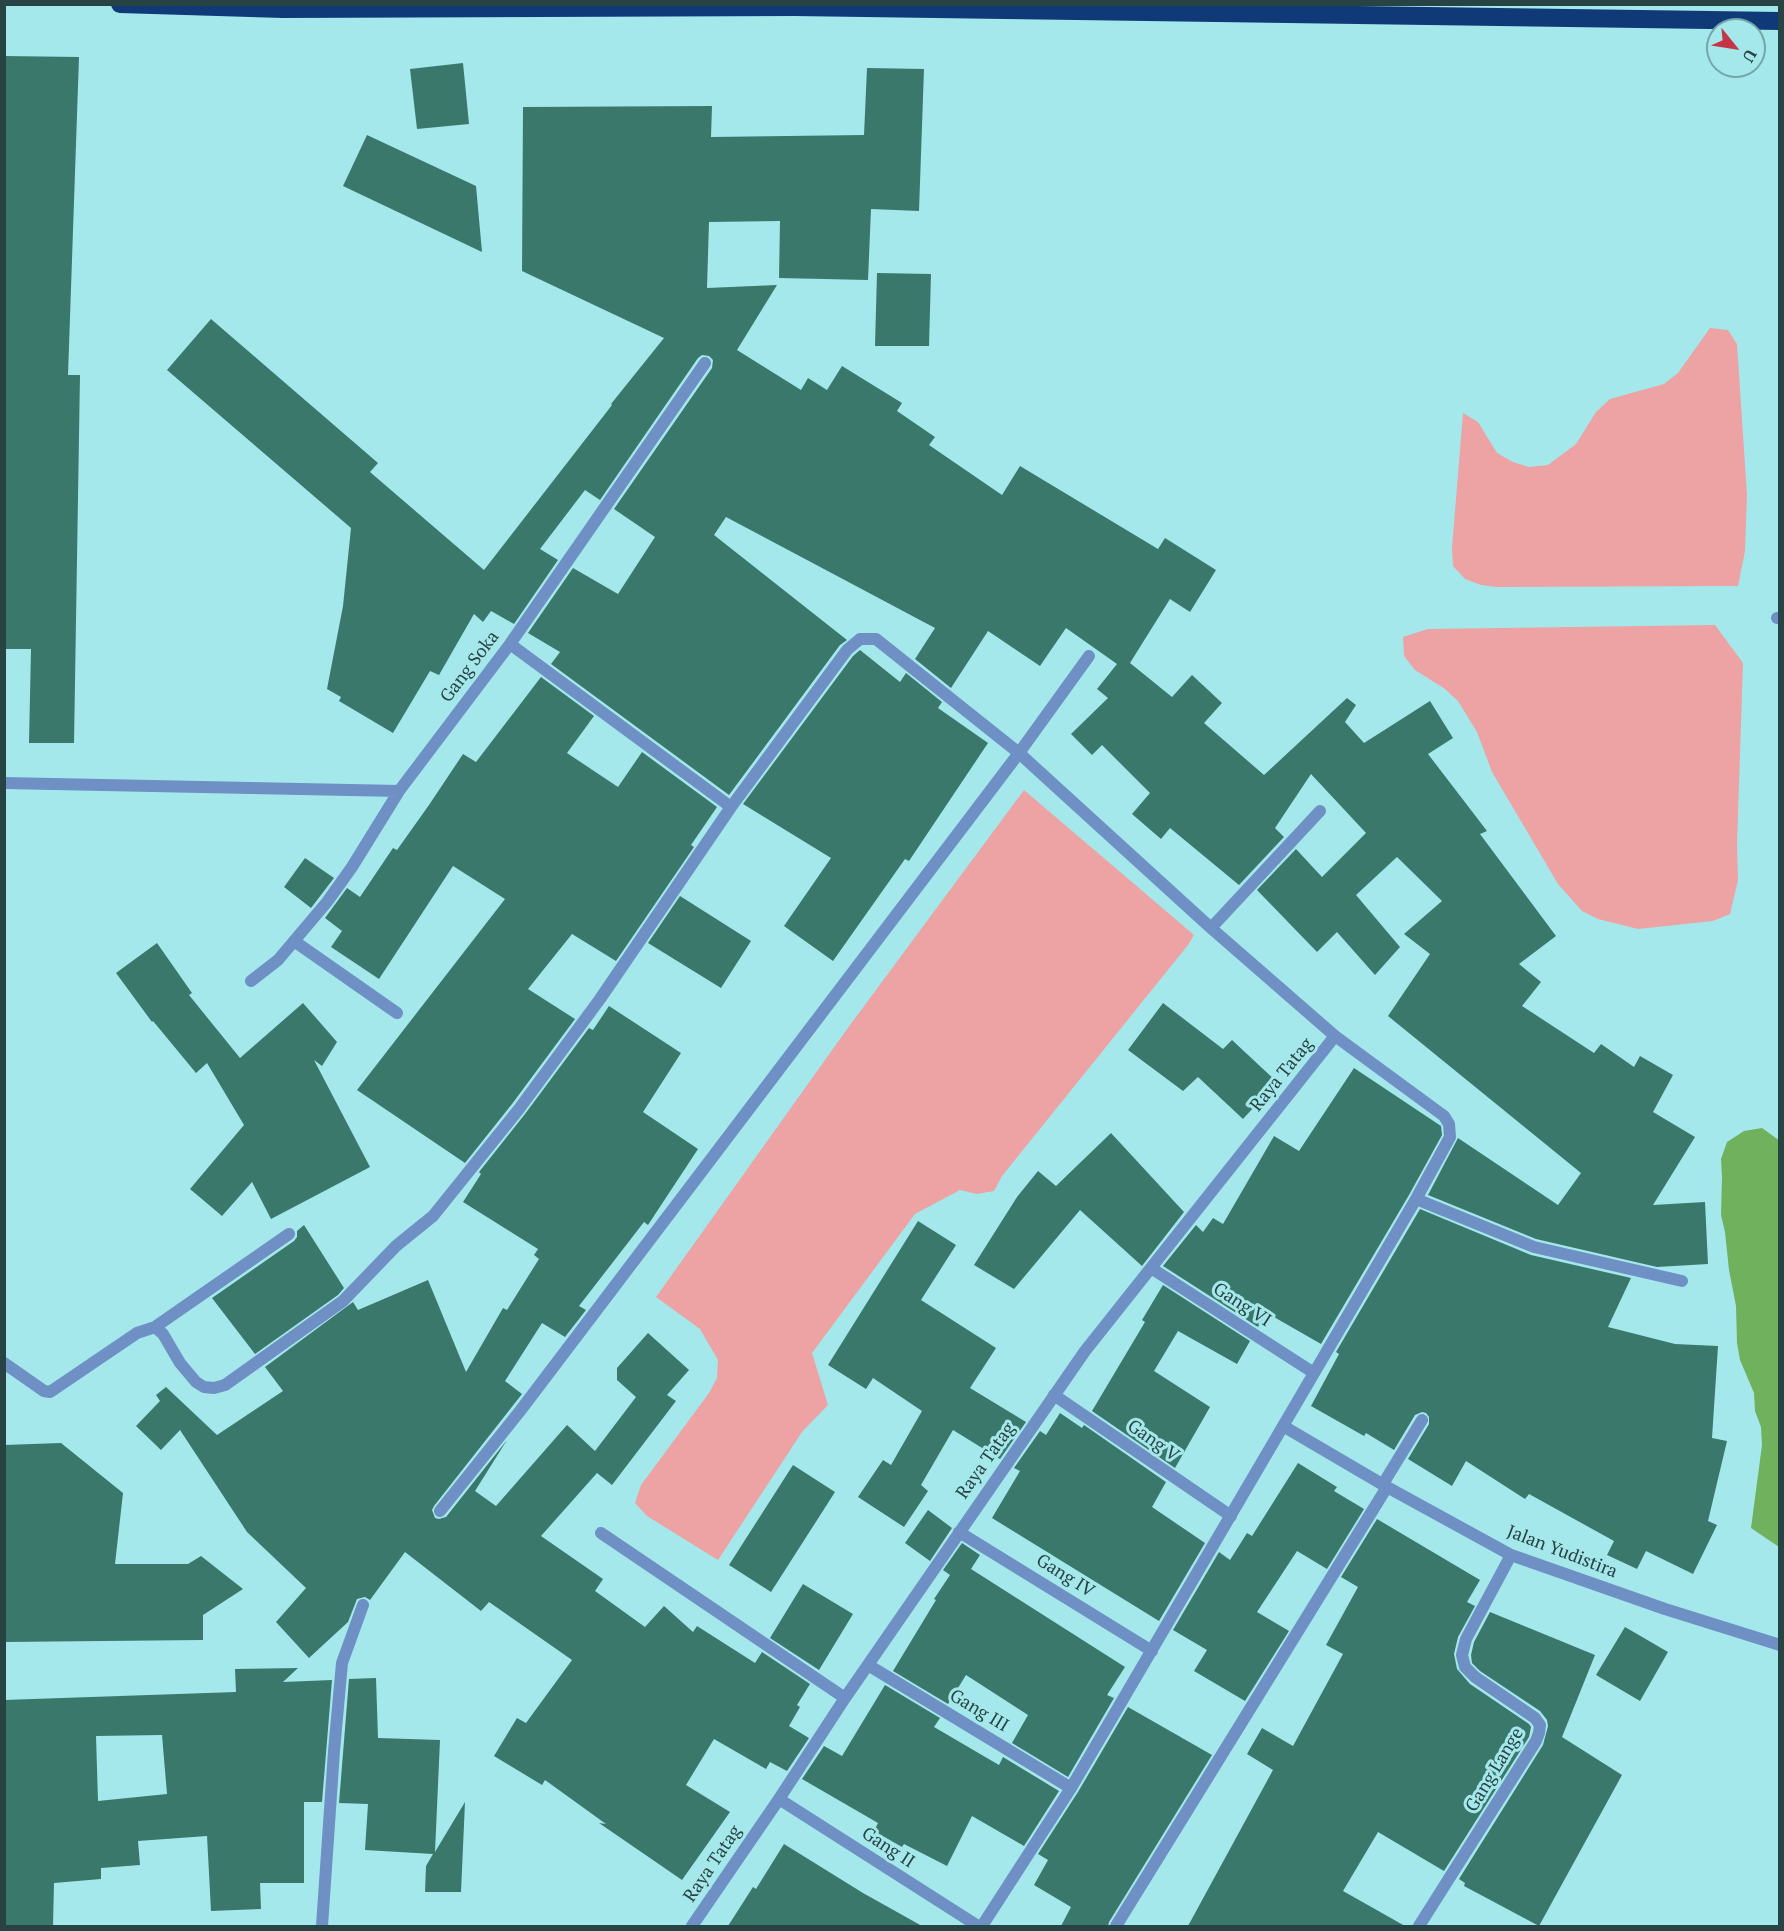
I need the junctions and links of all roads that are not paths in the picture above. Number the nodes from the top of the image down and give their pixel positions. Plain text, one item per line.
1 (120, 4) edge
2 (1779, 21) edge
3 (705, 363) dead end
4 (510, 644) junction
5 (1089, 656) dead end
6 (1019, 753) junction
7 (4, 783) edge
8 (399, 791) junction
9 (731, 807) junction
10 (1320, 811) dead end
11 (1211, 928) junction
12 (294, 941) junction
13 (251, 981) dead end
14 (397, 1013) dead end
15 (1335, 1036) junction
16 (1416, 1199) junction
17 (289, 1234) dead end
18 (1151, 1268) junction
19 (1682, 1281) dead end
20 (155, 1327) junction
21 (4, 1363) edge
22 (1314, 1373) junction
23 (1054, 1395) junction
24 (1422, 1420) dead end
25 (1283, 1426) junction
26 (1385, 1486) junction
27 (440, 1511) dead end
28 (1231, 1516) junction
29 (959, 1532) junction
30 (601, 1533) dead end
31 (1511, 1555) junction
32 (363, 1605) dead end
33 (1779, 1645) edge
34 (1152, 1651) junction
35 (868, 1665) junction
36 (845, 1698) junction
37 (1071, 1788) junction
38 (779, 1799) junction
39 (322, 1926) edge
40 (692, 1926) edge
41 (980, 1926) edge
42 (1116, 1926) edge
43 (1419, 1926) edge

1 - 2 highway
3 - 4 street, Gang Soka
4 - 8 street, Gang Soka
4 - 9 street
5 - 6 street
6 - 9 street
6 - 11 street
6 - 27 street
7 - 8 street
8 - 12 street, Gang Soka
9 - 20 street
10 - 11 street
11 - 15 street
12 - 13 street, Gang Soka
12 - 14 street
15 - 16 street
15 - 18 street, Raya Tatag
16 - 19 street
16 - 22 street
17 - 20 street
18 - 22 street, Gang VI
18 - 23 street, Raya Tatag
20 - 21 street
22 - 25 street
23 - 28 street, Gang V
23 - 29 street, Raya Tatag
24 - 26 street
25 - 26 street, Jalan Yudistira
25 - 28 street
26 - 31 street, Jalan Yudistira
26 - 42 street
28 - 34 street
29 - 34 street, Gang IV
29 - 35 street, Raya Tatag
30 - 36 street
31 - 33 street, Jalan Yudistira
31 - 43 street, Gang Lange
32 - 39 street
34 - 37 street
35 - 36 street, Raya Tatag
35 - 37 street, Gang III
36 - 38 street, Raya Tatag
37 - 41 street
38 - 40 street, Raya Tatag
38 - 41 street, Gang II

